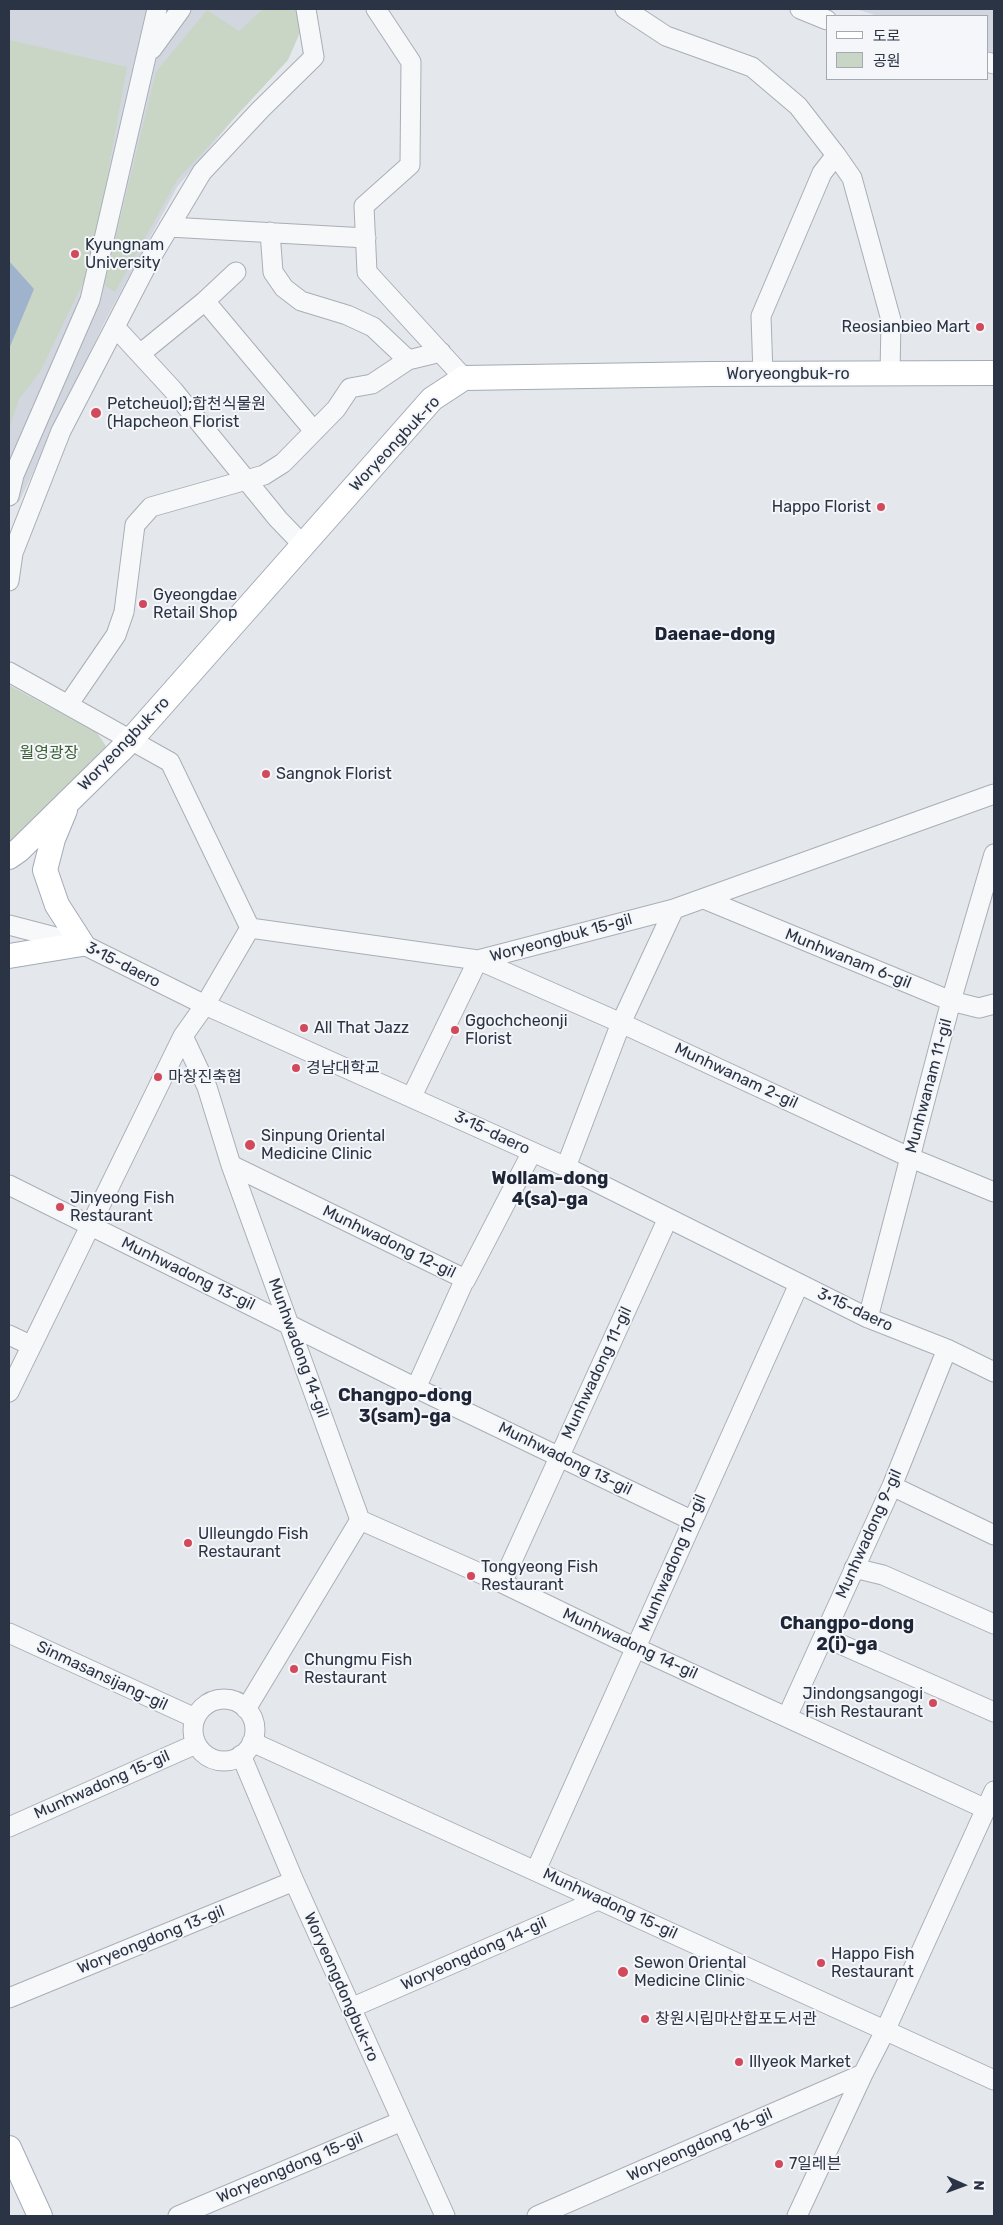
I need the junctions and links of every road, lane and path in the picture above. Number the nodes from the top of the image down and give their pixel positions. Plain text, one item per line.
1 (157, 9) edge
2 (181, 9) edge
3 (306, 9) edge
4 (376, 9) edge
5 (625, 9) edge
6 (800, 9) edge
7 (826, 20) edge
8 (146, 56) junction
9 (836, 155) junction
10 (169, 227) junction
11 (270, 232) junction
12 (366, 238) junction
13 (236, 272) dead end
14 (205, 301) junction
15 (115, 326) junction
16 (440, 352) junction
17 (140, 354) junction
18 (408, 360) junction
19 (763, 374) junction
20 (890, 374) junction
21 (994, 374) edge
22 (464, 378) junction
23 (314, 431) junction
24 (248, 480) junction
25 (9, 496) edge
26 (303, 545) junction
27 (9, 582) edge
28 (9, 672) edge
29 (68, 705) junction
30 (130, 741) junction
31 (994, 794) edge
32 (68, 802) junction
33 (994, 854) edge
34 (9, 857) edge
35 (704, 899) junction
36 (674, 908) junction
37 (9, 925) edge
38 (250, 928) junction
39 (82, 944) junction
40 (9, 956) edge
41 (478, 960) junction
42 (951, 1001) junction
43 (994, 1004) edge
44 (205, 1005) junction
45 (621, 1022) junction
46 (183, 1036) junction
47 (412, 1096) junction
48 (532, 1152) junction
49 (911, 1158) junction
50 (231, 1165) junction
51 (566, 1167) junction
52 (9, 1185) edge
53 (994, 1192) edge
54 (668, 1218) junction
55 (90, 1225) junction
56 (465, 1281) junction
57 (799, 1284) junction
58 (868, 1318) junction
59 (289, 1323) junction
60 (9, 1335) edge
61 (30, 1345) junction
62 (947, 1350) junction
63 (994, 1372) edge
64 (416, 1388) junction
65 (9, 1392) edge
66 (560, 1456) junction
67 (892, 1486) junction
68 (360, 1520) junction
69 (691, 1520) junction
70 (994, 1535) edge
71 (854, 1568) junction
72 (502, 1583) junction
73 (994, 1624) edge
74 (9, 1633) edge
75 (824, 1637) junction
76 (636, 1648) junction
77 (246, 1709) junction
78 (994, 1712) edge
79 (787, 1717) junction
80 (195, 1718) junction
81 (196, 1744) junction
82 (247, 1749) junction
83 (994, 1791) edge
84 (986, 1809) junction
85 (9, 1827) edge
86 (536, 1870) junction
87 (294, 1882) junction
88 (598, 1900) junction
89 (9, 1998) edge
90 (351, 2008) junction
91 (885, 2032) junction
92 (863, 2074) junction
93 (994, 2080) edge
94 (402, 2121) junction
95 (9, 2148) edge
96 (40, 2216) edge
97 (178, 2216) edge
98 (445, 2216) edge
99 (537, 2216) edge
100 (797, 2216) edge

1 - 8 street
2 - 8 street
3 - 10 street
4 - 12 street
5 - 9 street
6 - 7 street
8 - 25 street
9 - 19 street
9 - 20 street
10 - 11 street
10 - 15 street
11 - 12 street
11 - 18 street
12 - 16 street
13 - 14 street
14 - 17 street
14 - 23 street
15 - 17 street
15 - 27 street
16 - 18 street
16 - 22 street
17 - 24 street
18 - 23 street
19 - 20 main road, Woryeongbuk-ro
19 - 22 main road, Woryeongbuk-ro
20 - 21 main road, Woryeongbuk-ro
22 - 26 main road, Woryeongbuk-ro
23 - 24 street
24 - 26 street
24 - 29 street
26 - 30 main road, Woryeongbuk-ro
28 - 29 street
29 - 30 street
30 - 32 main road, Woryeongbuk-ro
30 - 38 street
31 - 35 street, Woryeongbuk 15-gil
32 - 34 main road, Woryeongbuk-ro
32 - 39 main road
33 - 42 street, Munhwanam 11-gil
35 - 36 street, Woryeongbuk 15-gil
35 - 42 street, Munhwanam 6-gil
36 - 41 street, Woryeongbuk 15-gil
36 - 45 street
37 - 39 street, 3·15-daero
38 - 41 street, Woryeongbuk 15-gil
38 - 44 street
39 - 40 main road
39 - 44 street, 3·15-daero
41 - 45 street, Munhwanam 2-gil
41 - 47 street
42 - 43 street, Munhwanam 6-gil
42 - 49 street, Munhwanam 11-gil
44 - 46 street
44 - 47 street, 3·15-daero
45 - 49 street, Munhwanam 2-gil
45 - 51 street
46 - 50 street, Munhwadong 14-gil
46 - 55 street
47 - 48 street, 3·15-daero
48 - 51 street, 3·15-daero
48 - 56 street
49 - 53 street, Munhwanam 2-gil
49 - 58 street, Munhwanam 11-gil
50 - 56 street, Munhwadong 12-gil
50 - 59 street, Munhwadong 14-gil
51 - 54 street, 3·15-daero
52 - 55 street, Munhwadong 13-gil
54 - 57 street, 3·15-daero
54 - 66 street, Munhwadong 11-gil
55 - 59 street, Munhwadong 13-gil
55 - 61 street
56 - 64 street, Munhwadong 12-gil
57 - 58 street, 3·15-daero
57 - 69 street, Munhwadong 10-gil
58 - 62 street, 3·15-daero
59 - 64 street, Munhwadong 13-gil
59 - 68 street, Munhwadong 14-gil
60 - 61 street
61 - 65 street
62 - 63 street, 3·15-daero
62 - 67 street, Munhwadong 9-gil
64 - 66 street, Munhwadong 13-gil
66 - 69 street, Munhwadong 13-gil
66 - 72 street, Munhwadong 11-gil
67 - 70 street
67 - 71 street, Munhwadong 9-gil
68 - 72 street, Munhwadong 14-gil
68 - 77 street
69 - 76 street, Munhwadong 10-gil
71 - 73 street
71 - 75 street, Munhwadong 9-gil
72 - 76 street, Munhwadong 14-gil
74 - 80 street, Sinmasansijang-gil
75 - 78 street
75 - 79 street, Munhwadong 9-gil
76 - 79 street, Munhwadong 14-gil
76 - 86 street, Munhwadong 10-gil
77 - 80 street
77 - 82 street
79 - 84 street, Munhwadong 14-gil
80 - 81 street
81 - 82 street
81 - 85 street, Munhwadong 15-gil
82 - 86 street, Munhwadong 15-gil
82 - 87 street, Woryeongdongbuk-ro
83 - 84 street
84 - 91 street
86 - 88 street, Munhwadong 15-gil
87 - 89 street, Woryeongdong 13-gil
87 - 90 street, Woryeongdongbuk-ro
88 - 90 street, Woryeongdong 14-gil
88 - 91 street, Munhwadong 15-gil
90 - 94 street, Woryeongdongbuk-ro
91 - 92 street
91 - 93 street, Munhwadong 15-gil
92 - 99 street, Woryeongdong 16-gil
92 - 100 street
94 - 97 street, Woryeongdong 15-gil
94 - 98 street, Woryeongdongbuk-ro
95 - 96 main road

